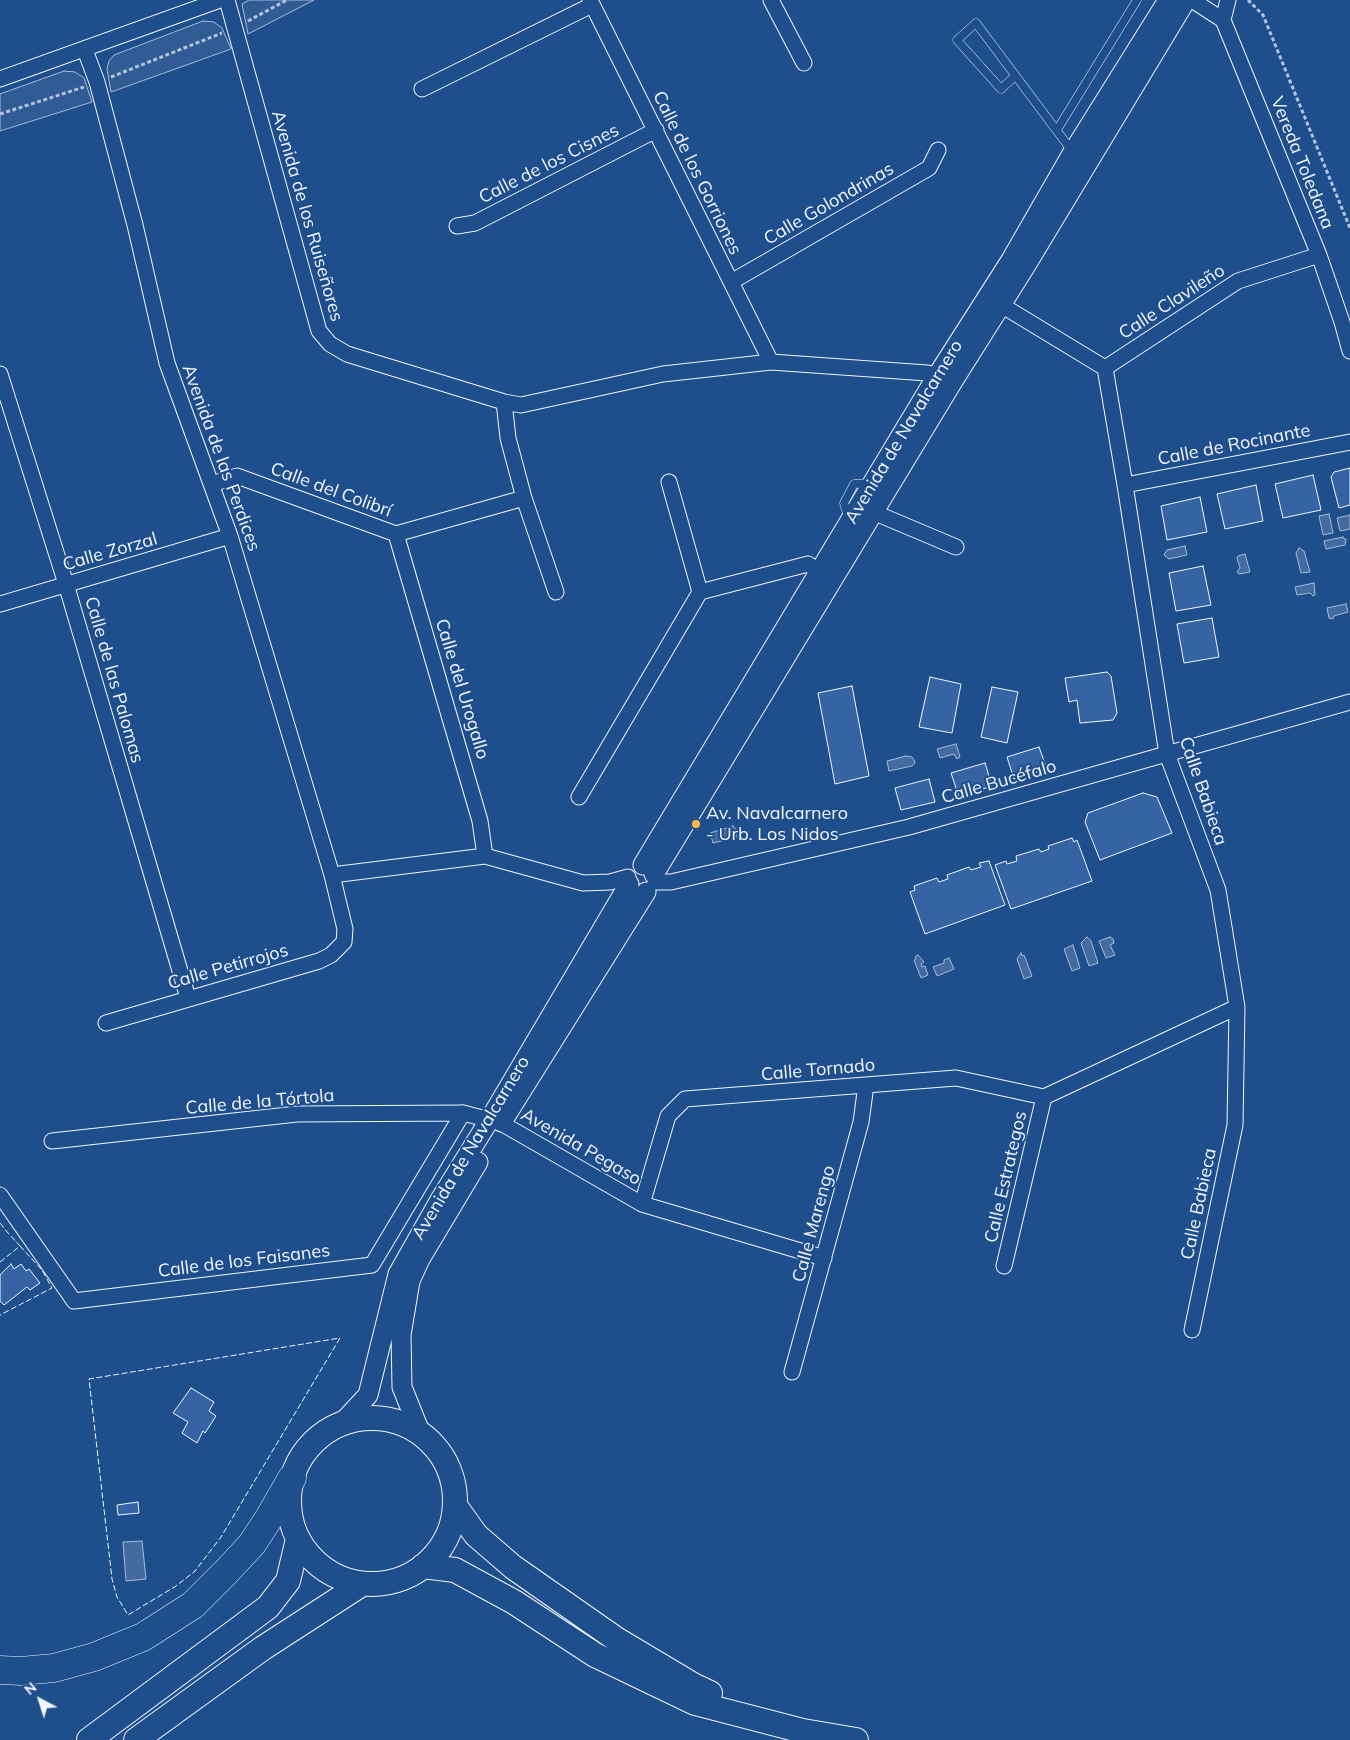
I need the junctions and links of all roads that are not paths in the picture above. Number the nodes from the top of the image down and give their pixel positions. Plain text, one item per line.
1 (220, 0) edge
2 (226, 0) edge
3 (771, 0) edge
4 (1137, 0) edge
5 (1168, 0) edge
6 (1186, 0) edge
7 (1192, 0) edge
8 (1228, 0) edge
9 (591, 3) edge
10 (1223, 20) junction
11 (85, 50) junction
12 (804, 63) dead end
13 (1016, 76) junction
14 (0, 79) edge
15 (422, 89) dead end
16 (656, 130) junction
17 (1056, 130) junction
18 (938, 150) dead end
19 (1073, 152) junction
20 (457, 226) dead end
21 (1319, 255) junction
22 (731, 282) junction
23 (995, 301) junction
24 (1346, 325) edge
25 (1350, 351) edge
26 (771, 362) junction
27 (1105, 368) junction
28 (0, 374) edge
29 (945, 378) junction
30 (504, 402) junction
31 (1350, 442) edge
32 (669, 482) dead end
33 (212, 484) junction
34 (1125, 485) junction
35 (524, 498) junction
36 (873, 512) junction
37 (396, 534) junction
38 (230, 536) junction
39 (956, 548) dead end
40 (826, 576) junction
41 (66, 584) junction
42 (556, 592) dead end
43 (700, 592) junction
44 (0, 604) edge
45 (1350, 702) edge
46 (1167, 754) junction
47 (579, 797) dead end
48 (485, 856) junction
49 (332, 875) junction
50 (642, 879) junction
51 (345, 929) joint
52 (188, 998) junction
53 (1237, 1007) junction
54 (106, 1023) dead end
55 (866, 1085) junction
56 (1044, 1097) junction
57 (463, 1114) junction
58 (495, 1121) junction
59 (52, 1141) dead end
60 (0, 1195) edge
61 (642, 1204) junction
62 (824, 1258) junction
63 (1004, 1266) dead end
64 (1192, 1330) dead end
65 (792, 1372) dead end
66 (344, 1422) junction
67 (420, 1432) junction
68 (292, 1478) junction
69 (456, 1507) junction
70 (298, 1540) junction
71 (423, 1566) junction
72 (362, 1584) junction
73 (0, 1670) edge
74 (773, 1722) junction
75 (89, 1740) edge
76 (136, 1740) edge
77 (856, 1740) edge

1 - 11 street
2 - 30 street, Avenida de los Ruiseñores
3 - 12 street
4 - 17 lane
5 - 19 street, Avenida de Navalcarnero
6 - 23 street, Avenida de Navalcarnero
7 - 10 street
8 - 10 street
9 - 15 street
9 - 16 street, Calle de los Gorriones
10 - 21 street, Vereda Toledana
11 - 14 street
11 - 33 street, Avenida de las Perdices
13 - 13 lane
13 - 17 lane
16 - 20 street, Calle de los Cisnes
16 - 22 street, Calle de los Gorriones
17 - 19 lane
18 - 22 street, Calle Golondrinas
19 - 23 street, Avenida de Navalcarnero
21 - 24 street, Vereda Toledana
21 - 27 street, Calle Clavileño
22 - 26 street, Calle de los Gorriones
23 - 27 street
23 - 29 street, Avenida de Navalcarnero
24 - 25 street, Vereda Toledana
26 - 29 street, Avenida de los Ruiseñores
26 - 30 street, Avenida de los Ruiseñores
27 - 34 street, Calle Babieca
28 - 41 street, Calle de las Palomas
29 - 36 street, Avenida de Navalcarnero
29 - 40 street, Avenida de Navalcarnero
30 - 35 street
31 - 34 street, Calle de Rocinante
32 - 43 street
33 - 37 street, Calle del Colibrí
33 - 38 street, Avenida de las Perdices
34 - 46 street, Calle Babieca
35 - 37 street, Calle del Colibrí
35 - 42 street
36 - 39 street, Avenida de Navalcarnero
36 - 40 street, Avenida de Navalcarnero
37 - 48 street, Calle del Urogallo
38 - 41 street, Calle Zorzal
38 - 49 street, Avenida de las Perdices
40 - 43 street
40 - 50 street, Avenida de Navalcarnero
41 - 44 street, Calle Zorzal
41 - 52 street, Calle de las Palomas
43 - 47 street
45 - 46 street, Calle Bucéfalo
46 - 50 street, Calle Bucéfalo
46 - 53 street, Calle Babieca
48 - 49 street
48 - 50 street
49 - 51 street, Avenida de las Perdices
50 - 58 street, Avenida de Navalcarnero
51 - 52 street, Calle Petirrojos
52 - 54 street, Calle Petirrojos
53 - 56 street
53 - 64 street, Calle Babieca
55 - 56 street, Calle Tornado
55 - 61 street, Calle Tornado
55 - 62 street, Calle Marengo
56 - 63 street, Calle Estrategos
57 - 58 street, Calle de la Tórtola
57 - 59 street, Calle de la Tórtola
57 - 60 street, Calle de los Faisanes
58 - 61 street, Avenida Pegaso
58 - 66 street, Avenida de Navalcarnero
58 - 67 street, Avenida de Navalcarnero
61 - 62 street
62 - 65 street, Calle Marengo
66 - 67 main road
66 - 68 main road
67 - 69 main road
68 - 70 main road
68 - 73 highway
69 - 71 main road
69 - 74 main road
70 - 72 main road
70 - 75 main road
71 - 72 main road
71 - 74 main road
72 - 76 main road
74 - 77 main road

